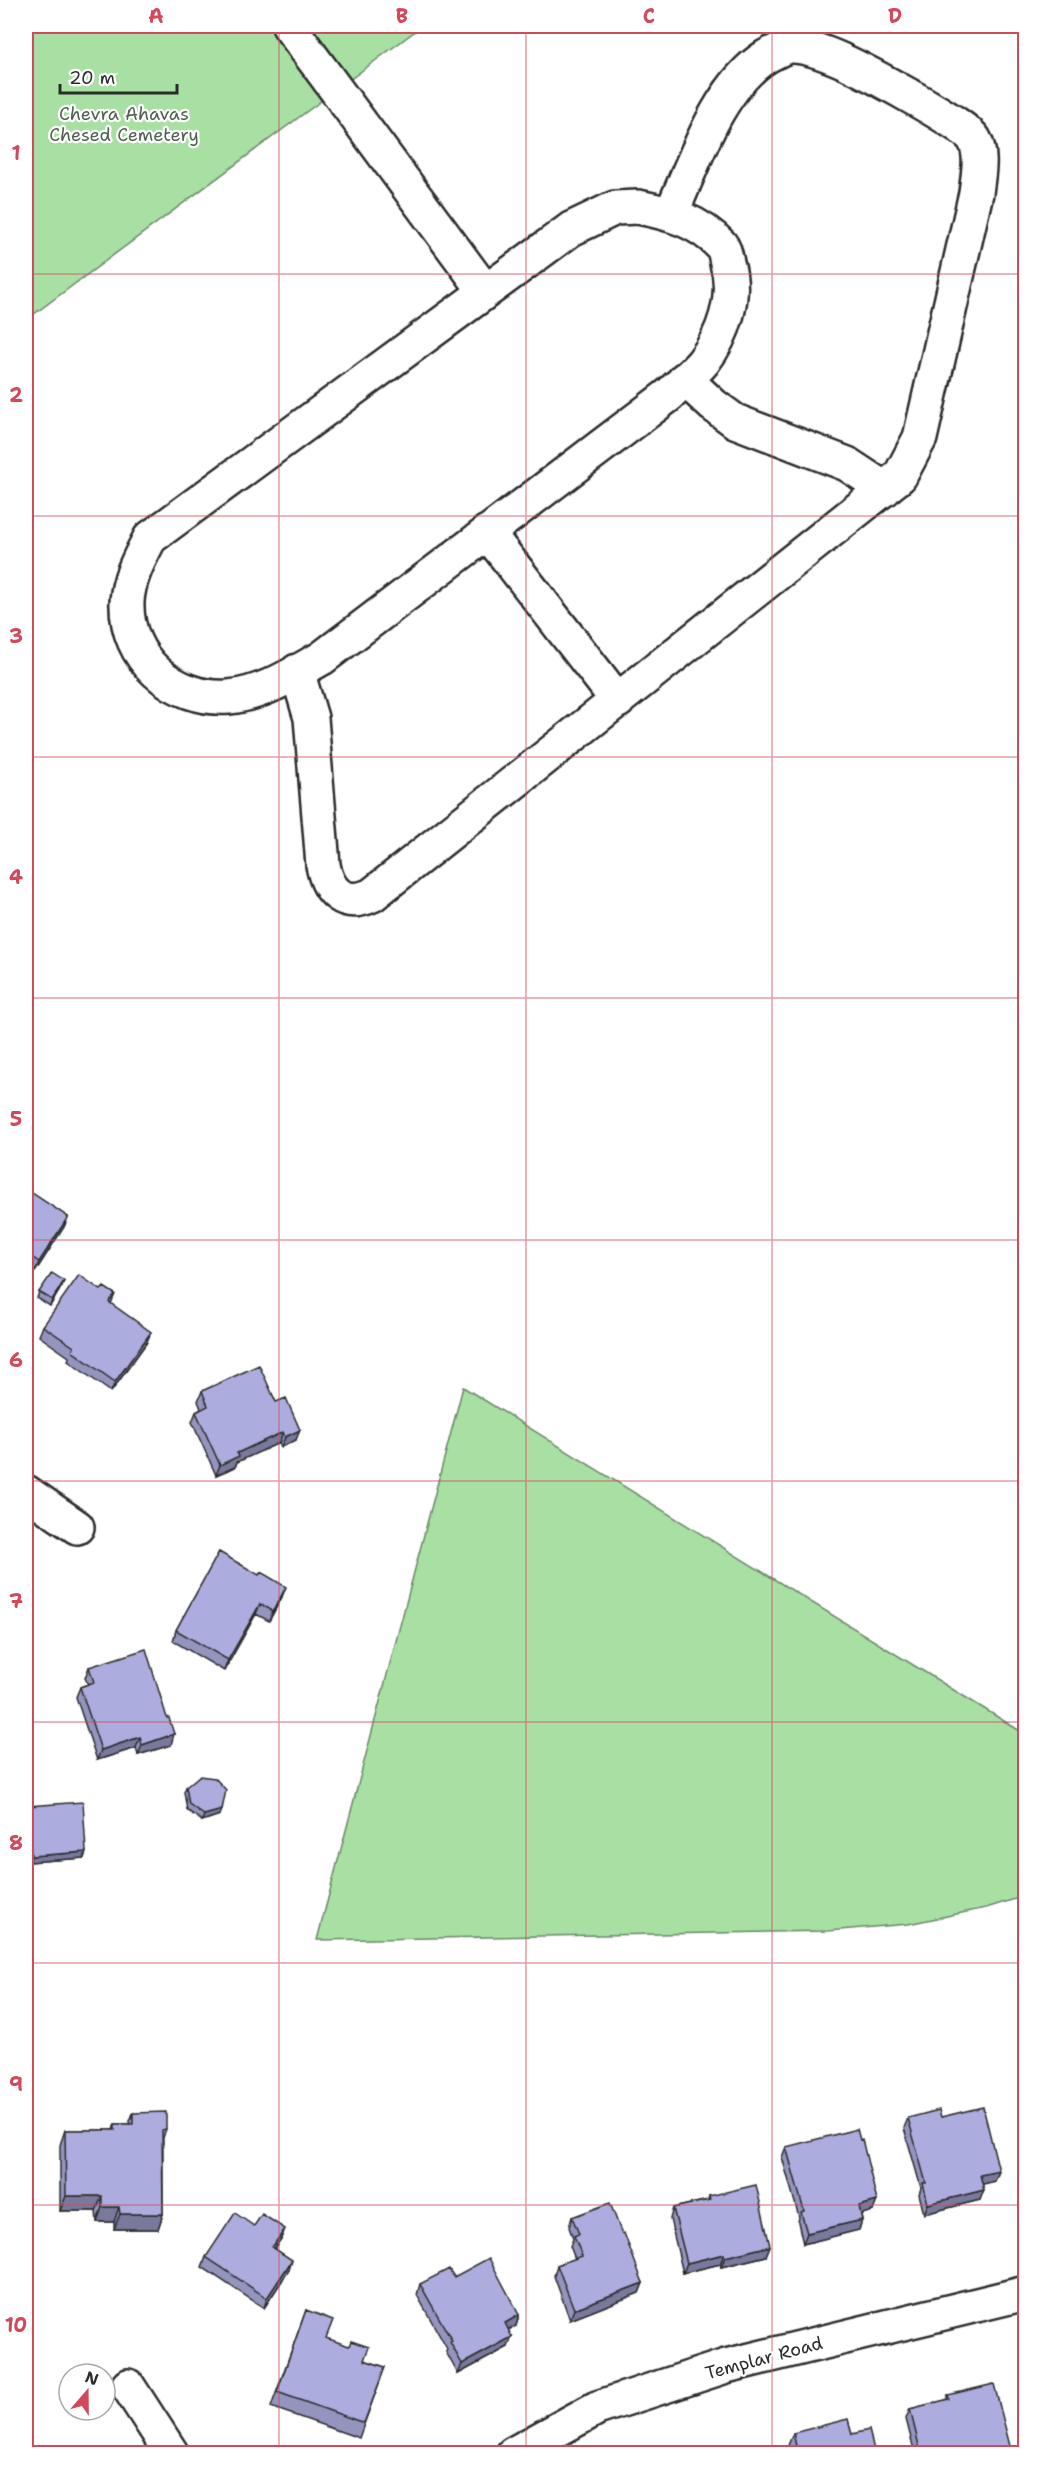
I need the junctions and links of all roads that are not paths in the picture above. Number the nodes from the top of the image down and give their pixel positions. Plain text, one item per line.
1 (289, 26) edge
2 (671, 214) junction
3 (485, 291) junction
4 (685, 379) junction
5 (885, 489) junction
6 (487, 532) junction
7 (297, 671) junction
8 (618, 701) junction
9 (26, 1492) edge
10 (77, 1527) dead end
11 (1026, 2293) edge
12 (128, 2386) dead end
13 (172, 2454) edge
14 (513, 2454) edge

1 - 3 street
2 - 3 street
2 - 4 street
2 - 5 street
3 - 7 street
4 - 5 street
4 - 6 street
5 - 8 street
6 - 7 street
6 - 8 street
7 - 8 street
9 - 10 street
11 - 14 street, Templar Road
12 - 13 street

